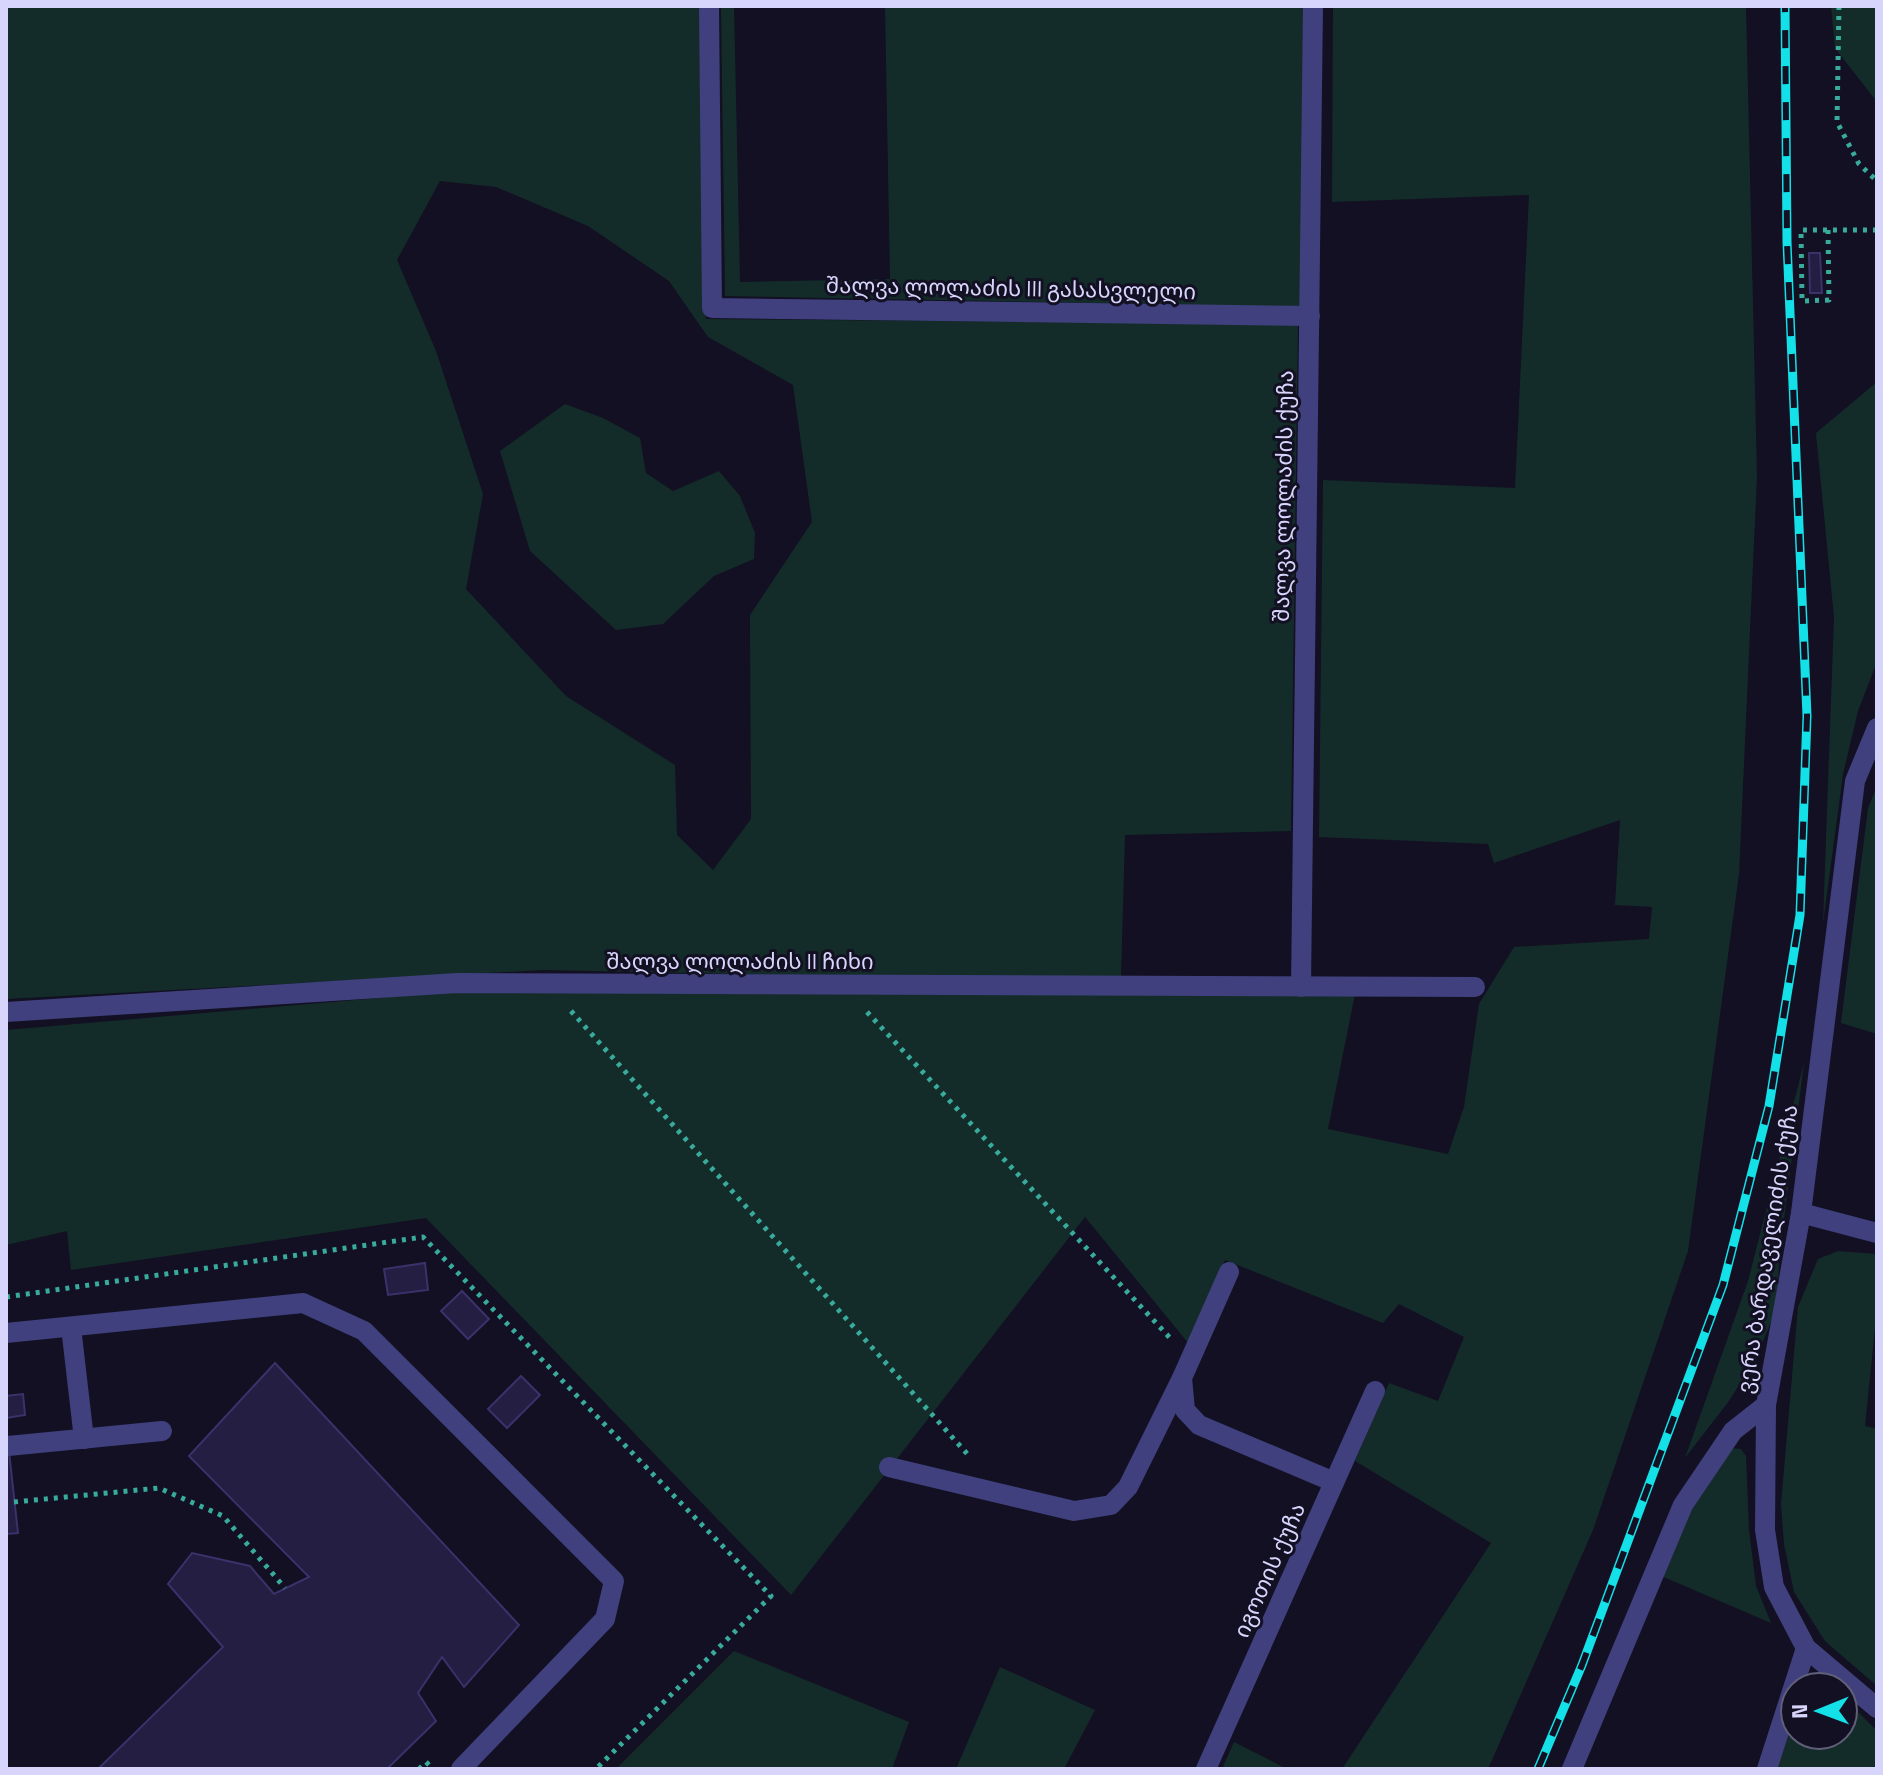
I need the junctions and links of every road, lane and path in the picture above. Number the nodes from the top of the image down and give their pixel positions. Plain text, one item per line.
1 (709, 6) edge
2 (1313, 6) edge
3 (1839, 6) edge
4 (1877, 181) edge
5 (1828, 230) junction
6 (1877, 230) edge
7 (1310, 316) junction
8 (1877, 728) edge
9 (547, 984) junction
10 (842, 985) junction
11 (1301, 987) junction
12 (1475, 987) dead end
13 (6, 1012) edge
14 (1801, 1213) junction
15 (1877, 1233) edge
16 (1229, 1272) dead end
17 (71, 1327) junction
18 (6, 1333) edge
19 (1186, 1369) junction
20 (1375, 1391) dead end
21 (1766, 1405) junction
22 (162, 1431) dead end
23 (84, 1439) junction
24 (8, 1446) dead end
25 (972, 1459) dead end
26 (889, 1467) dead end
27 (1334, 1482) junction
28 (14, 1502) dead end
29 (285, 1588) dead end
30 (1806, 1648) junction
31 (1877, 1708) edge
32 (419, 1769) edge
33 (433, 1769) edge
34 (461, 1769) edge
35 (1206, 1769) edge
36 (1572, 1769) edge
37 (1767, 1769) edge

1 - 7 street, შალვა ლოლაძის III გასასვლელი
2 - 7 street, შალვა ლოლაძის ქუჩა
3 - 4 path
5 - 5 path
5 - 6 path
7 - 11 street, შალვა ლოლაძის ქუჩა
8 - 14 street, ვერა ბარდაველიძის ქუჩა
9 - 10 street, შალვა ლოლაძის II ჩიხი
9 - 13 street, შალვა ლოლაძის II ჩიხი
9 - 25 path
10 - 11 street, შალვა ლოლაძის II ჩიხი
10 - 19 path
11 - 12 street, შალვა ლოლაძის II ჩიხი
14 - 15 street
14 - 21 street, ვერა ბარდაველიძის ქუჩა
16 - 19 street
17 - 18 street
17 - 23 street
17 - 34 street
19 - 26 street
19 - 27 street
20 - 27 street, იგოთის ქუჩა
21 - 30 street, ვერა ბარდაველიძის ქუჩა
21 - 36 street
22 - 23 street
23 - 24 street
27 - 35 street, იგოთის ქუჩა
28 - 29 path
30 - 31 street
30 - 37 street
32 - 33 path

